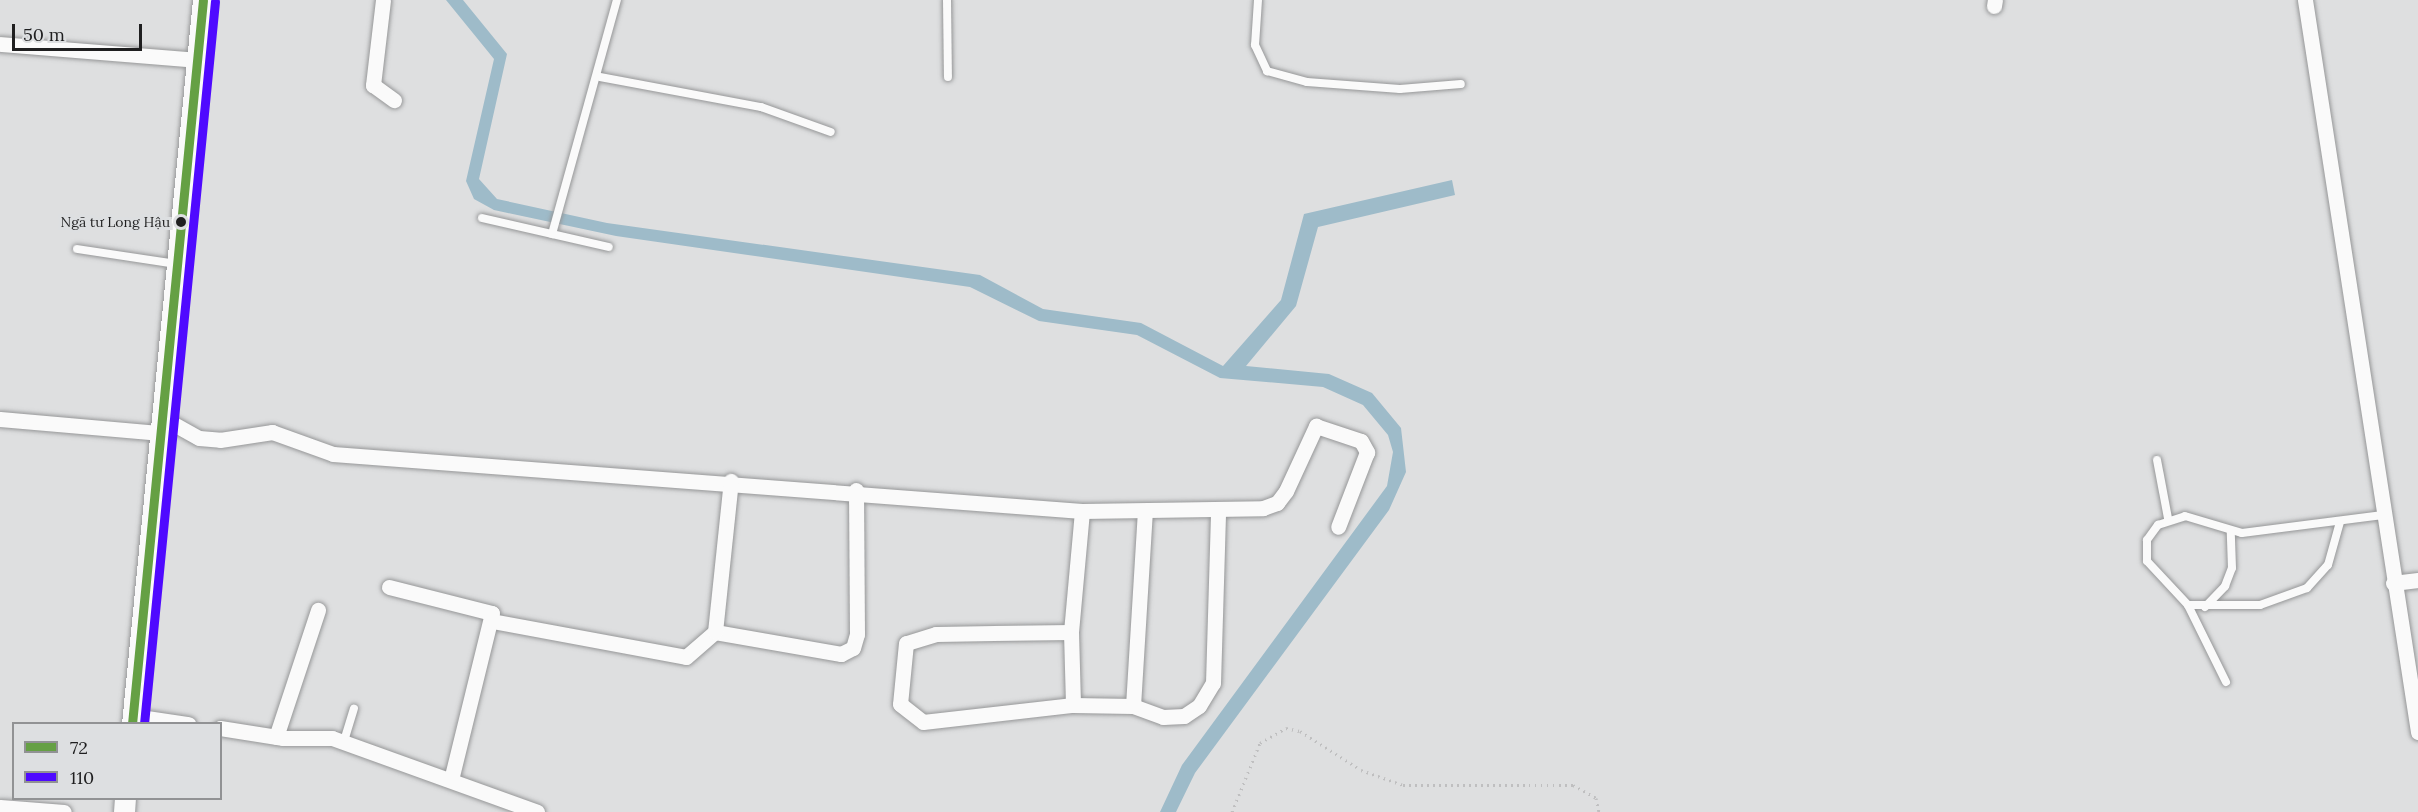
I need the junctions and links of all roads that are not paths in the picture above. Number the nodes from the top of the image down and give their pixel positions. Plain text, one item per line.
1 (202, 0) edge
2 (383, 0) edge
3 (617, 0) edge
4 (947, 0) edge
5 (1258, 0) edge
6 (2305, 0) edge
7 (0, 44) edge
8 (197, 60) junction
9 (600, 77) junction
10 (948, 77) dead end
11 (1461, 84) dead end
12 (394, 100) dead end
13 (831, 132) dead end
14 (482, 218) dead end
15 (552, 234) junction
16 (609, 247) dead end
17 (77, 249) dead end
18 (177, 264) junction
19 (0, 419) edge
20 (162, 425) junction
21 (2157, 460) dead end
22 (731, 481) junction
23 (856, 490) junction
24 (1082, 511) junction
25 (1145, 511) junction
26 (1218, 511) junction
27 (2383, 515) junction
28 (2168, 518) junction
29 (2340, 522) junction
30 (1338, 527) dead end
31 (2231, 532) junction
32 (2418, 580) edge
33 (2394, 582) junction
34 (390, 587) dead end
35 (2188, 605) junction
36 (2205, 607) junction
37 (318, 609) dead end
38 (492, 621) junction
39 (715, 632) junction
40 (1071, 632) junction
41 (2226, 682) dead end
42 (1073, 705) junction
43 (1133, 706) junction
44 (354, 708) dead end
45 (132, 720) edge
46 (169, 722) edge
47 (222, 728) edge
48 (2418, 732) edge
49 (276, 737) junction
50 (344, 741) junction
51 (451, 780) junction
52 (0, 807) edge
53 (64, 812) edge
54 (537, 812) edge

1 - 8 main road
2 - 12 street
3 - 9 lane
4 - 10 lane
5 - 11 lane
6 - 27 street
7 - 8 street
8 - 18 main road
9 - 13 lane
9 - 15 lane
14 - 15 lane
15 - 16 lane
17 - 18 lane
18 - 20 main road
19 - 20 street
20 - 22 street
20 - 45 main road
21 - 28 lane
22 - 23 street
22 - 39 street
23 - 24 street
23 - 39 street
24 - 25 street
24 - 40 street
25 - 26 street
25 - 43 street
26 - 30 street
26 - 43 street
27 - 29 lane
27 - 33 street
28 - 31 lane
28 - 35 lane
29 - 31 lane
29 - 36 lane
31 - 36 lane
32 - 33 street
33 - 48 street
34 - 38 street
35 - 36 lane
35 - 41 lane
37 - 49 street
38 - 39 street
38 - 51 street
40 - 42 street
40 - 42 street
42 - 43 street
44 - 50 lane
45 - 46 street
47 - 49 street
49 - 50 street
50 - 51 street
51 - 54 street
52 - 53 street

